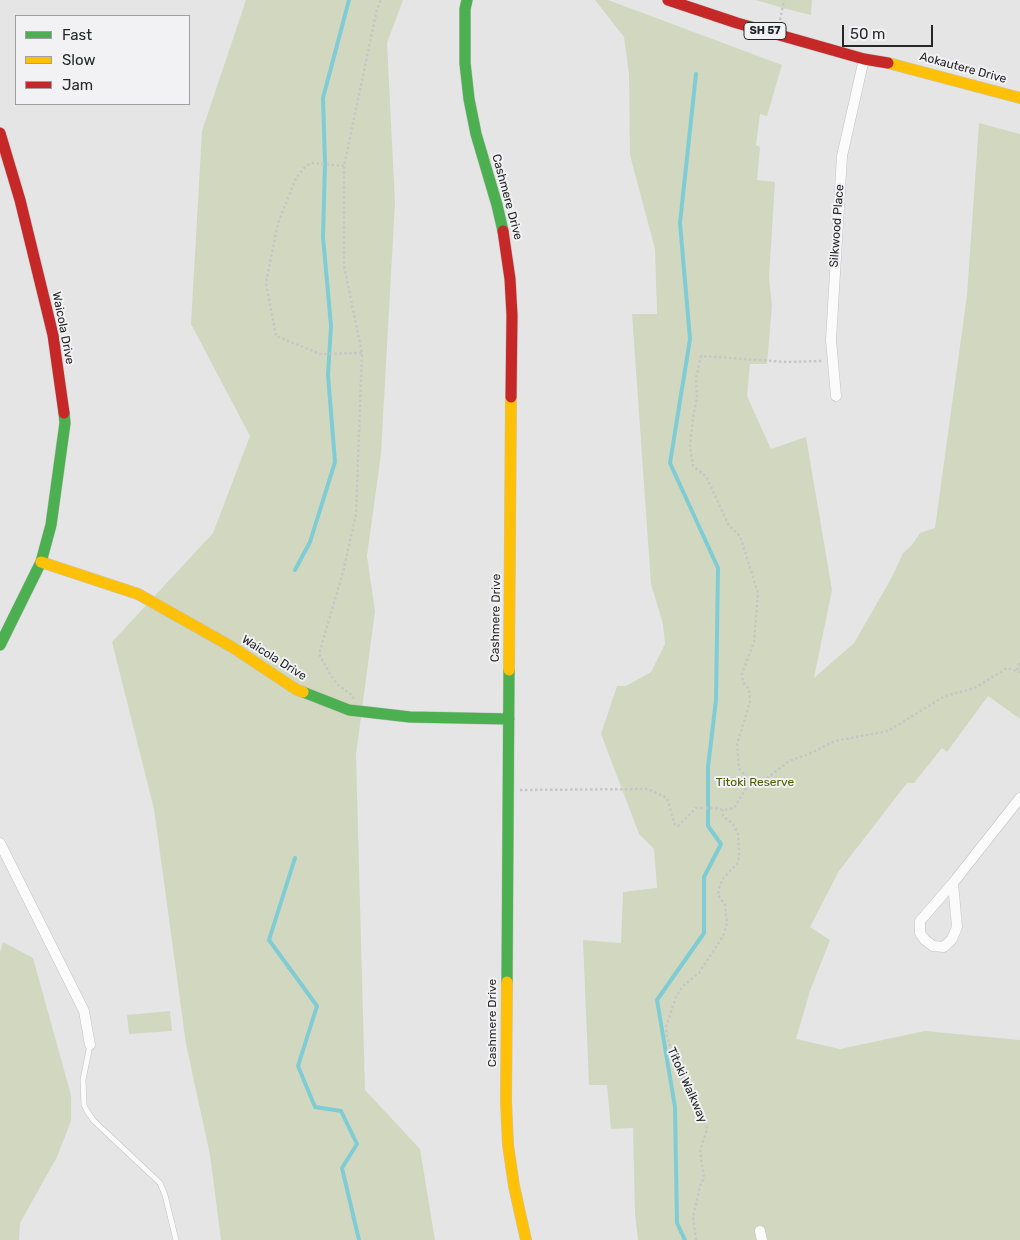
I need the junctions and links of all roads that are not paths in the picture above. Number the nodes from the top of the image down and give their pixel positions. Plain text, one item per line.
1 (467, 0) edge
2 (668, 0) edge
3 (864, 59) junction
4 (1020, 98) edge
5 (0, 133) edge
6 (836, 396) dead end
7 (41, 562) junction
8 (0, 645) edge
9 (509, 719) junction
10 (1020, 798) edge
11 (0, 843) edge
12 (953, 883) junction
13 (90, 1045) joint
14 (176, 1240) edge
15 (526, 1240) edge

1 - 9 main road, Cashmere Drive
2 - 3 main road, Aokautere Drive / SH 57
3 - 4 main road, Aokautere Drive / SH 57
3 - 6 street, Silkwood Place
5 - 7 main road, Waicola Drive
7 - 8 main road, Waicola Drive
7 - 9 main road, Waicola Drive
9 - 15 main road, Cashmere Drive
10 - 12 street
11 - 13 street
12 - 12 street
13 - 14 lane

